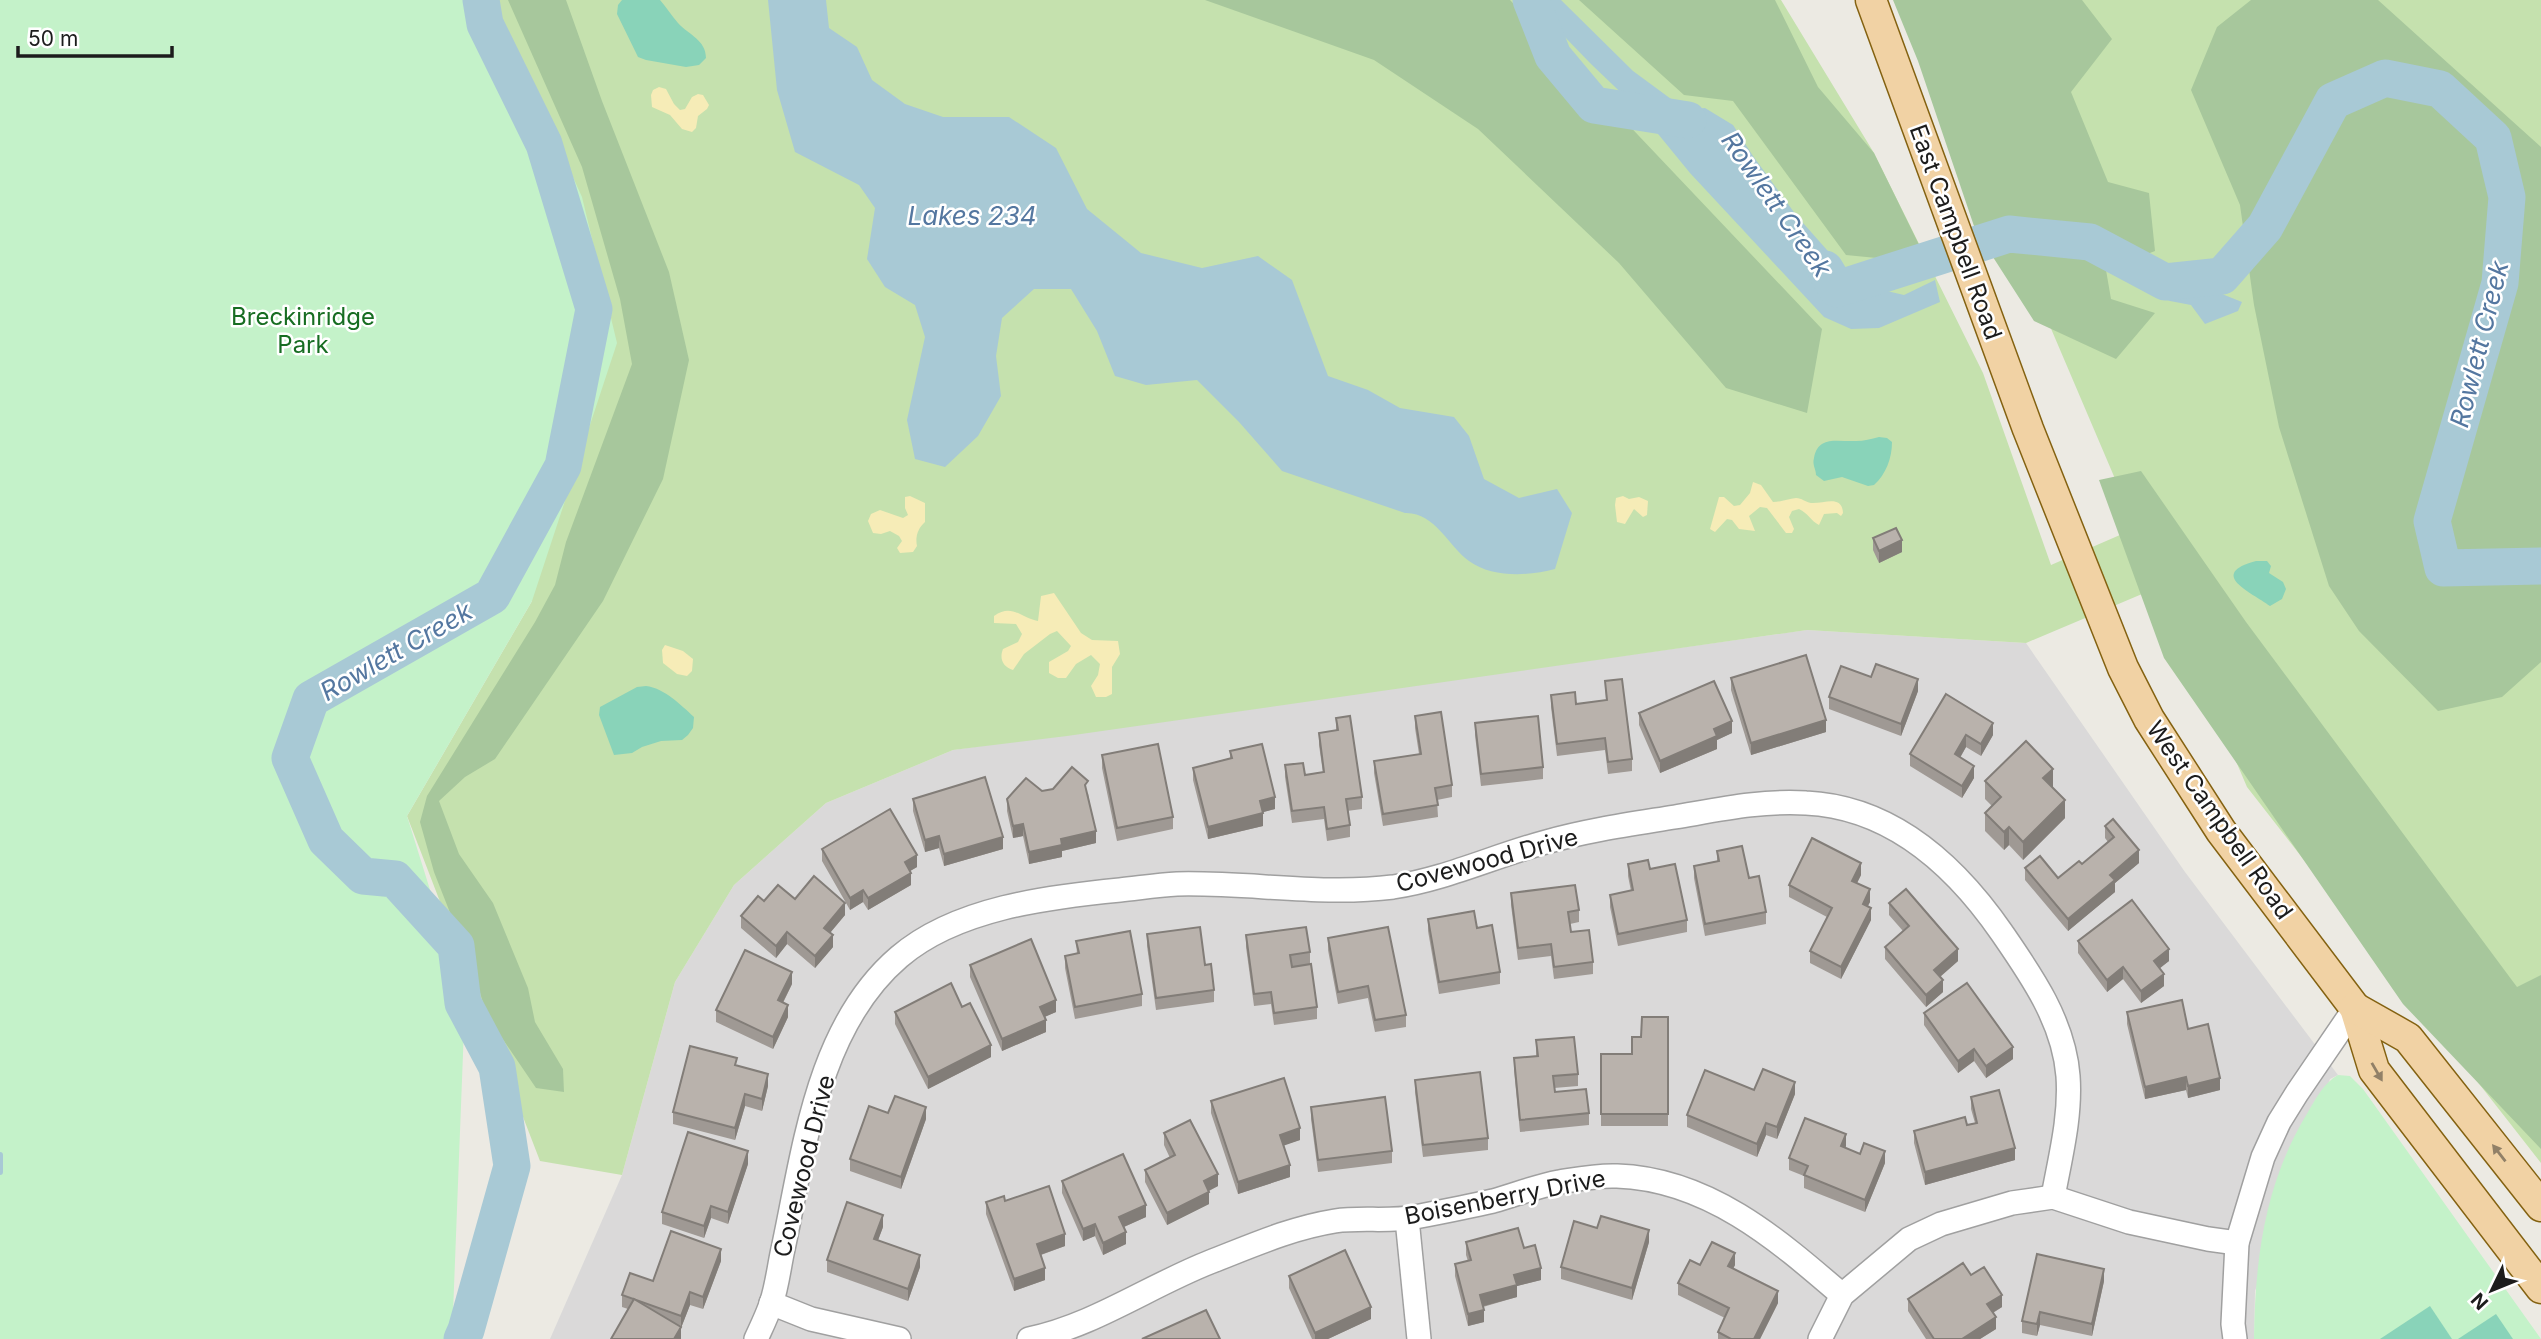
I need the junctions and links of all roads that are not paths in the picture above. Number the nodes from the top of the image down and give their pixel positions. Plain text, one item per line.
1 (1871, 0) edge
2 (2042, 464) joint
3 (2355, 1008) junction
4 (2053, 1197) junction
5 (2541, 1206) edge
6 (1407, 1219) junction
7 (2237, 1243) junction
8 (2541, 1288) edge
9 (1842, 1295) junction
10 (771, 1303) junction
11 (757, 1339) edge
12 (899, 1339) edge
13 (1029, 1339) edge
14 (1419, 1339) edge
15 (1821, 1339) edge
16 (2235, 1339) edge

1 - 2 main road, East Campbell Road
2 - 3 main road, West Campbell Road
5 -> 3 main road, West Campbell Road
3 - 7 street
3 -> 8 main road, West Campbell Road
4 - 7 street
4 - 9 street
4 - 10 street, Covewood Drive
6 - 9 street, Boisenberry Drive
6 - 13 street, Boisenberry Drive
6 - 14 street
7 - 16 street
9 - 15 street
10 - 11 street, Covewood Drive
10 - 12 street

